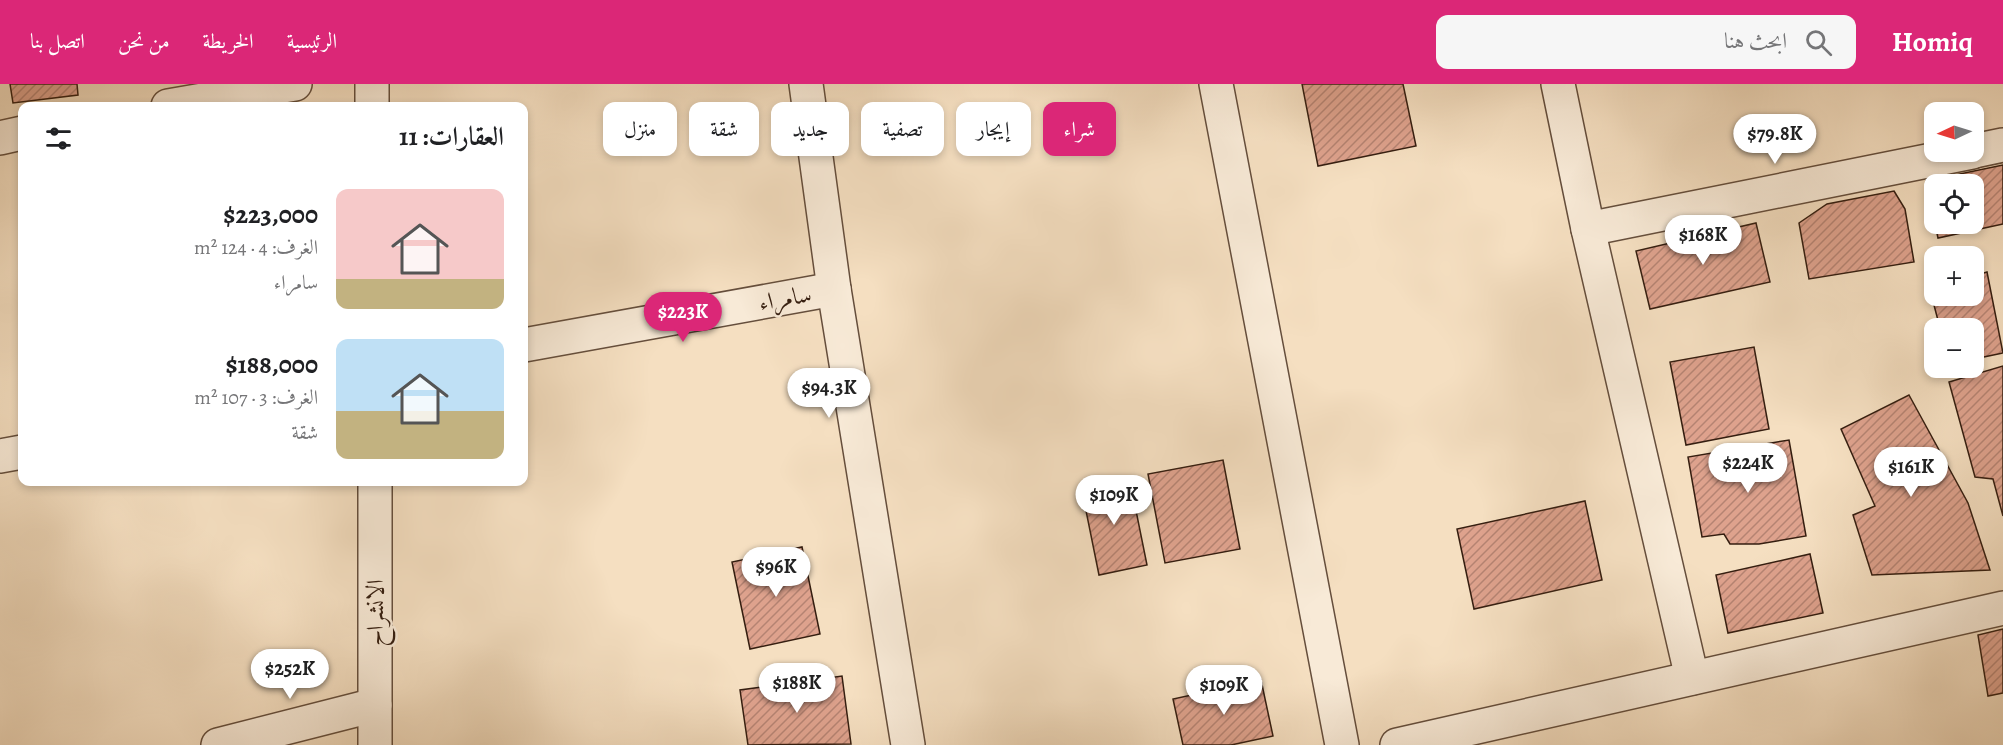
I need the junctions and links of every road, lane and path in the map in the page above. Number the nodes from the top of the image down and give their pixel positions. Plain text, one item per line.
1 (296, 84) edge
2 (372, 84) edge
3 (806, 84) edge
4 (1216, 84) edge
5 (1558, 84) edge
6 (191, 102) edge
7 (372, 102) edge
8 (18, 134) edge
9 (0, 138) edge
10 (2003, 145) edge
11 (1984, 149) edge
12 (1924, 161) edge
13 (1587, 229) junction
14 (834, 290) junction
15 (528, 344) edge
16 (18, 453) edge
17 (0, 456) edge
18 (375, 486) edge
19 (2003, 608) edge
20 (1692, 678) junction
21 (375, 705) junction
22 (218, 745) edge
23 (375, 745) edge
24 (908, 745) edge
25 (1342, 745) edge
26 (1397, 745) edge

1 - 6 street
2 - 7 street
3 - 14 street
4 - 25 street
5 - 13 street
8 - 9 street
10 - 11 street
12 - 13 street
13 - 20 street
14 - 15 street, سامراء
14 - 24 street
16 - 17 street
18 - 21 street, الانشراح
19 - 20 street
20 - 26 street
21 - 22 street
21 - 23 street, الانشراح

